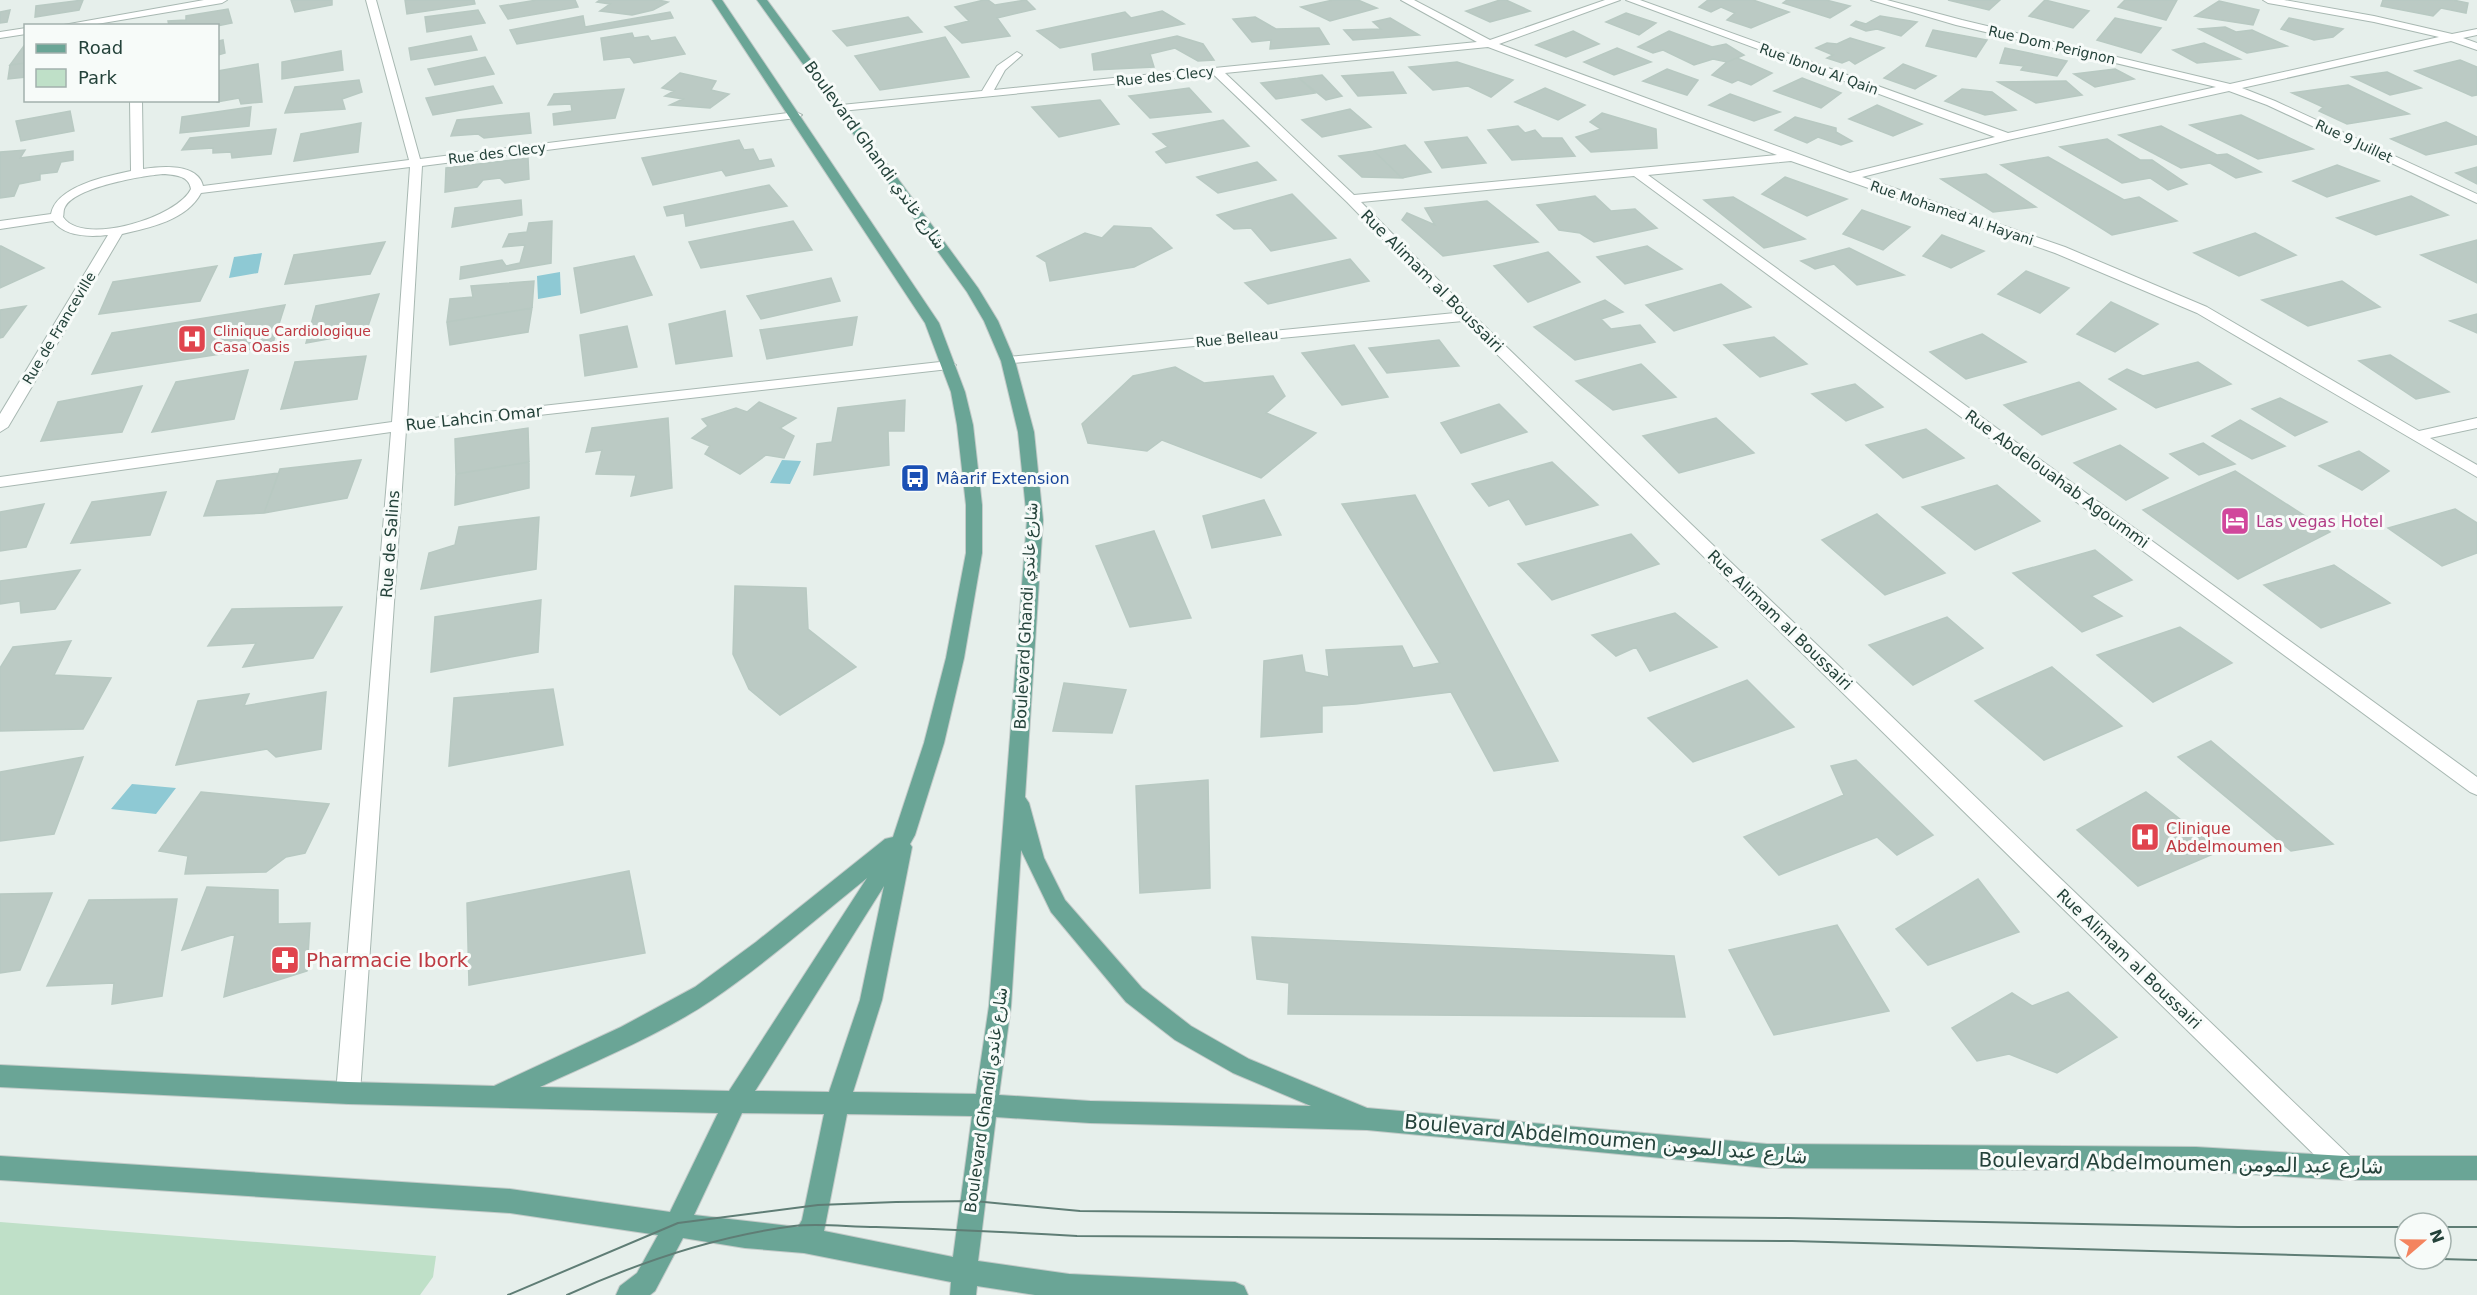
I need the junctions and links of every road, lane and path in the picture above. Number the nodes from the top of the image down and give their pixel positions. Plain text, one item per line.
1 (134, 0) edge
2 (222, 0) edge
3 (371, 0) edge
4 (717, 0) edge
5 (762, 0) edge
6 (1406, 0) edge
7 (1616, 0) edge
8 (1631, 0) edge
9 (1876, 0) edge
10 (2268, 0) edge
11 (134, 20) edge
12 (87, 24) edge
13 (24, 31) edge
14 (2477, 32) edge
15 (0, 35) edge
16 (2452, 36) junction
17 (1489, 44) junction
18 (2477, 47) edge
19 (1017, 55) dead end
20 (1216, 71) junction
21 (2230, 87) junction
22 (986, 94) junction
23 (136, 102) edge
24 (842, 108) junction
25 (796, 115) junction
26 (2007, 137) junction
27 (1792, 157) junction
28 (416, 164) junction
29 (137, 172) junction
30 (1636, 172) junction
31 (1849, 177) junction
32 (199, 190) junction
33 (1351, 199) junction
34 (2477, 199) edge
35 (57, 217) junction
36 (0, 225) edge
37 (118, 230) junction
38 (1466, 316) junction
39 (1008, 361) junction
40 (949, 365) junction
41 (2477, 423) edge
42 (399, 426) junction
43 (0, 427) edge
44 (2417, 436) junction
45 (2477, 472) edge
46 (0, 482) edge
47 (2477, 787) edge
48 (1016, 790) junction
49 (905, 835) junction
50 (0, 1076) edge
51 (348, 1093) junction
52 (498, 1095) junction
53 (735, 1102) junction
54 (838, 1102) junction
55 (987, 1105) junction
56 (1367, 1119) junction
57 (0, 1168) edge
58 (2346, 1168) junction
59 (2477, 1168) edge
60 (678, 1223) junction
61 (804, 1240) junction
62 (964, 1284) edge
63 (629, 1295) edge
64 (1235, 1295) edge

1 - 11 street
2 - 11 street
3 - 28 street, Rue de Salins
4 - 25 main road
5 - 24 main road, Boulevard Ghandi شارع غاندي
6 - 17 street, Rue Mohamed Al Hayani
7 - 17 street
8 - 26 street, Rue Ibnou Al Qain
9 - 21 street, Rue Dom Perignon
10 - 16 street
11 - 12 street
13 - 15 street
14 - 16 street
16 - 18 street
16 - 21 street
17 - 20 street, Rue des Clecy
17 - 27 street, Rue Mohamed Al Hayani
19 - 22 street
20 - 22 street, Rue des Clecy
20 - 33 street, Rue Alimam al Boussairi
21 - 26 street
21 - 34 street, Rue 9 Juillet
22 - 24 street, Rue des Clecy
23 - 29 street
24 - 39 main road, Boulevard Ghandi شارع غاندي
25 - 28 street, Rue des Clecy
25 - 40 main road
26 - 31 street
27 - 30 street
27 - 31 street, Rue Mohamed Al Hayani
28 - 32 street, Rue des Clecy
28 - 42 street, Rue de Salins
29 - 32 street
29 - 35 street
30 - 33 street
30 - 47 street, Rue Abdelouahab Agoummi
31 - 44 street, Rue Mohamed Al Hayani
32 - 37 street
33 - 38 street, Rue Alimam al Boussairi
35 - 36 street
35 - 37 street
37 - 43 street, Rue de Franceville
38 - 39 street, Rue Belleau
38 - 58 street, Rue Alimam al Boussairi
39 - 48 main road, Boulevard Ghandi شارع غاندي
40 - 42 street, Rue Lahcin Omar
40 - 49 main road
41 - 44 street
42 - 46 street, Rue Lahcin Omar
42 - 51 street, Rue de Salins
44 - 45 street, Rue Mohamed Al Hayani
48 - 55 main road, Boulevard Ghandi شارع غاندي
48 - 56 main road
49 - 52 main road
49 - 53 main road
49 - 54 main road
50 - 51 main road, Boulevard Abdelmoumen شارع عبد المومن
51 - 52 main road, Boulevard Abdelmoumen شارع عبد المومن
52 - 53 main road, Boulevard Abdelmoumen شارع عبد المومن
53 - 54 main road, Boulevard Abdelmoumen شارع عبد المومن
53 - 60 main road
54 - 55 main road, Boulevard Abdelmoumen شارع عبد المومن
54 - 61 main road
55 - 56 main road, Boulevard Abdelmoumen شارع عبد المومن
55 - 62 main road, Boulevard Ghandi شارع غاندي
56 - 58 main road, Boulevard Abdelmoumen شارع عبد المومن
57 - 60 main road
58 - 59 main road, Boulevard Abdelmoumen شارع عبد المومن
60 - 61 main road
60 - 63 main road
61 - 62 main road
62 - 64 main road

